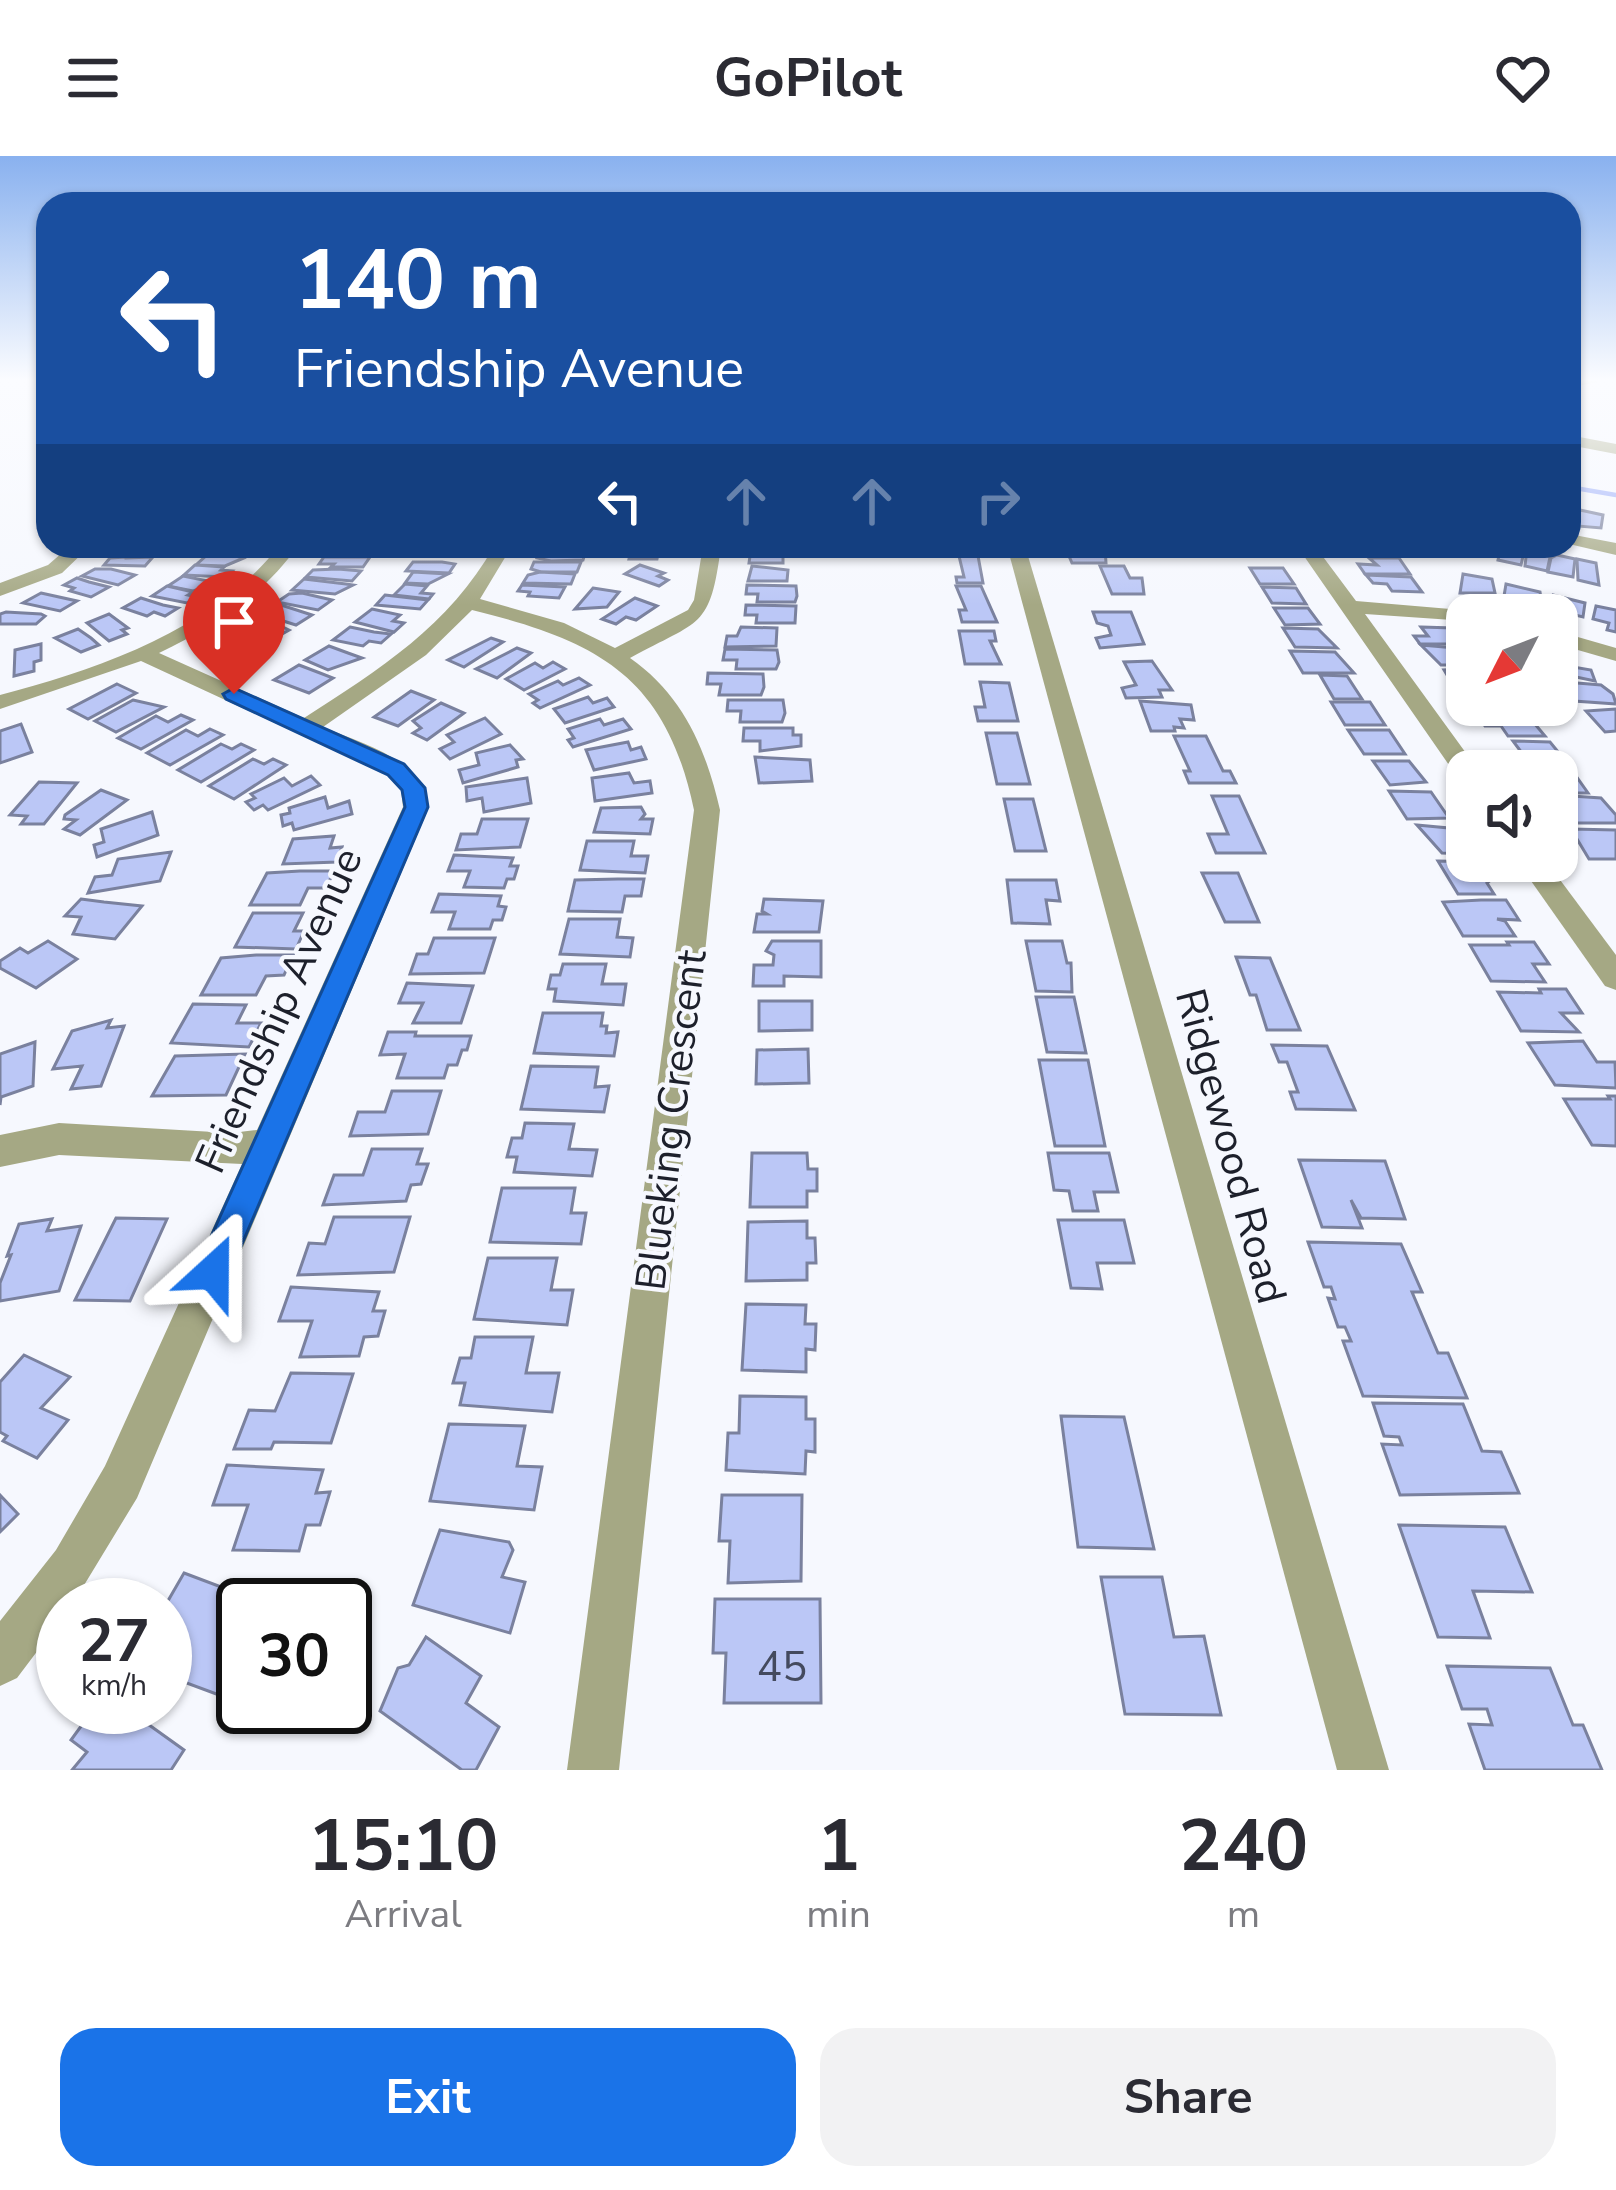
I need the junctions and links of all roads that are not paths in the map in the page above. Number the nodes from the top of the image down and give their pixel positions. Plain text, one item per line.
1 (1581, 542) edge
2 (1616, 549) edge
3 (67, 558) edge
4 (279, 558) edge
5 (496, 558) edge
6 (710, 558) edge
7 (1019, 558) edge
8 (1314, 558) edge
9 (0, 590) edge
10 (470, 602) junction
11 (1348, 608) junction
12 (1446, 614) edge
13 (1578, 644) edge
14 (140, 652) junction
15 (1616, 656) edge
16 (615, 657) junction
17 (0, 702) edge
18 (307, 727) junction
19 (1451, 750) edge
20 (1546, 882) edge
21 (1616, 978) edge
22 (268, 1145) junction
23 (0, 1151) edge
24 (0, 1661) edge
25 (593, 1770) edge
26 (1363, 1770) edge

1 - 2 street
3 - 9 street
4 - 14 street
5 - 10 street
6 - 16 street
7 - 26 street, Ridgewood Road
8 - 11 street
10 - 16 street, Blueking Crescent
10 - 18 street
11 - 12 street
11 - 19 street
13 - 15 street
14 - 17 street
14 - 18 street, Friendship Avenue
16 - 25 street, Blueking Crescent
18 - 22 street, Friendship Avenue
20 - 21 street
22 - 23 street
22 - 24 street, Friendship Avenue

